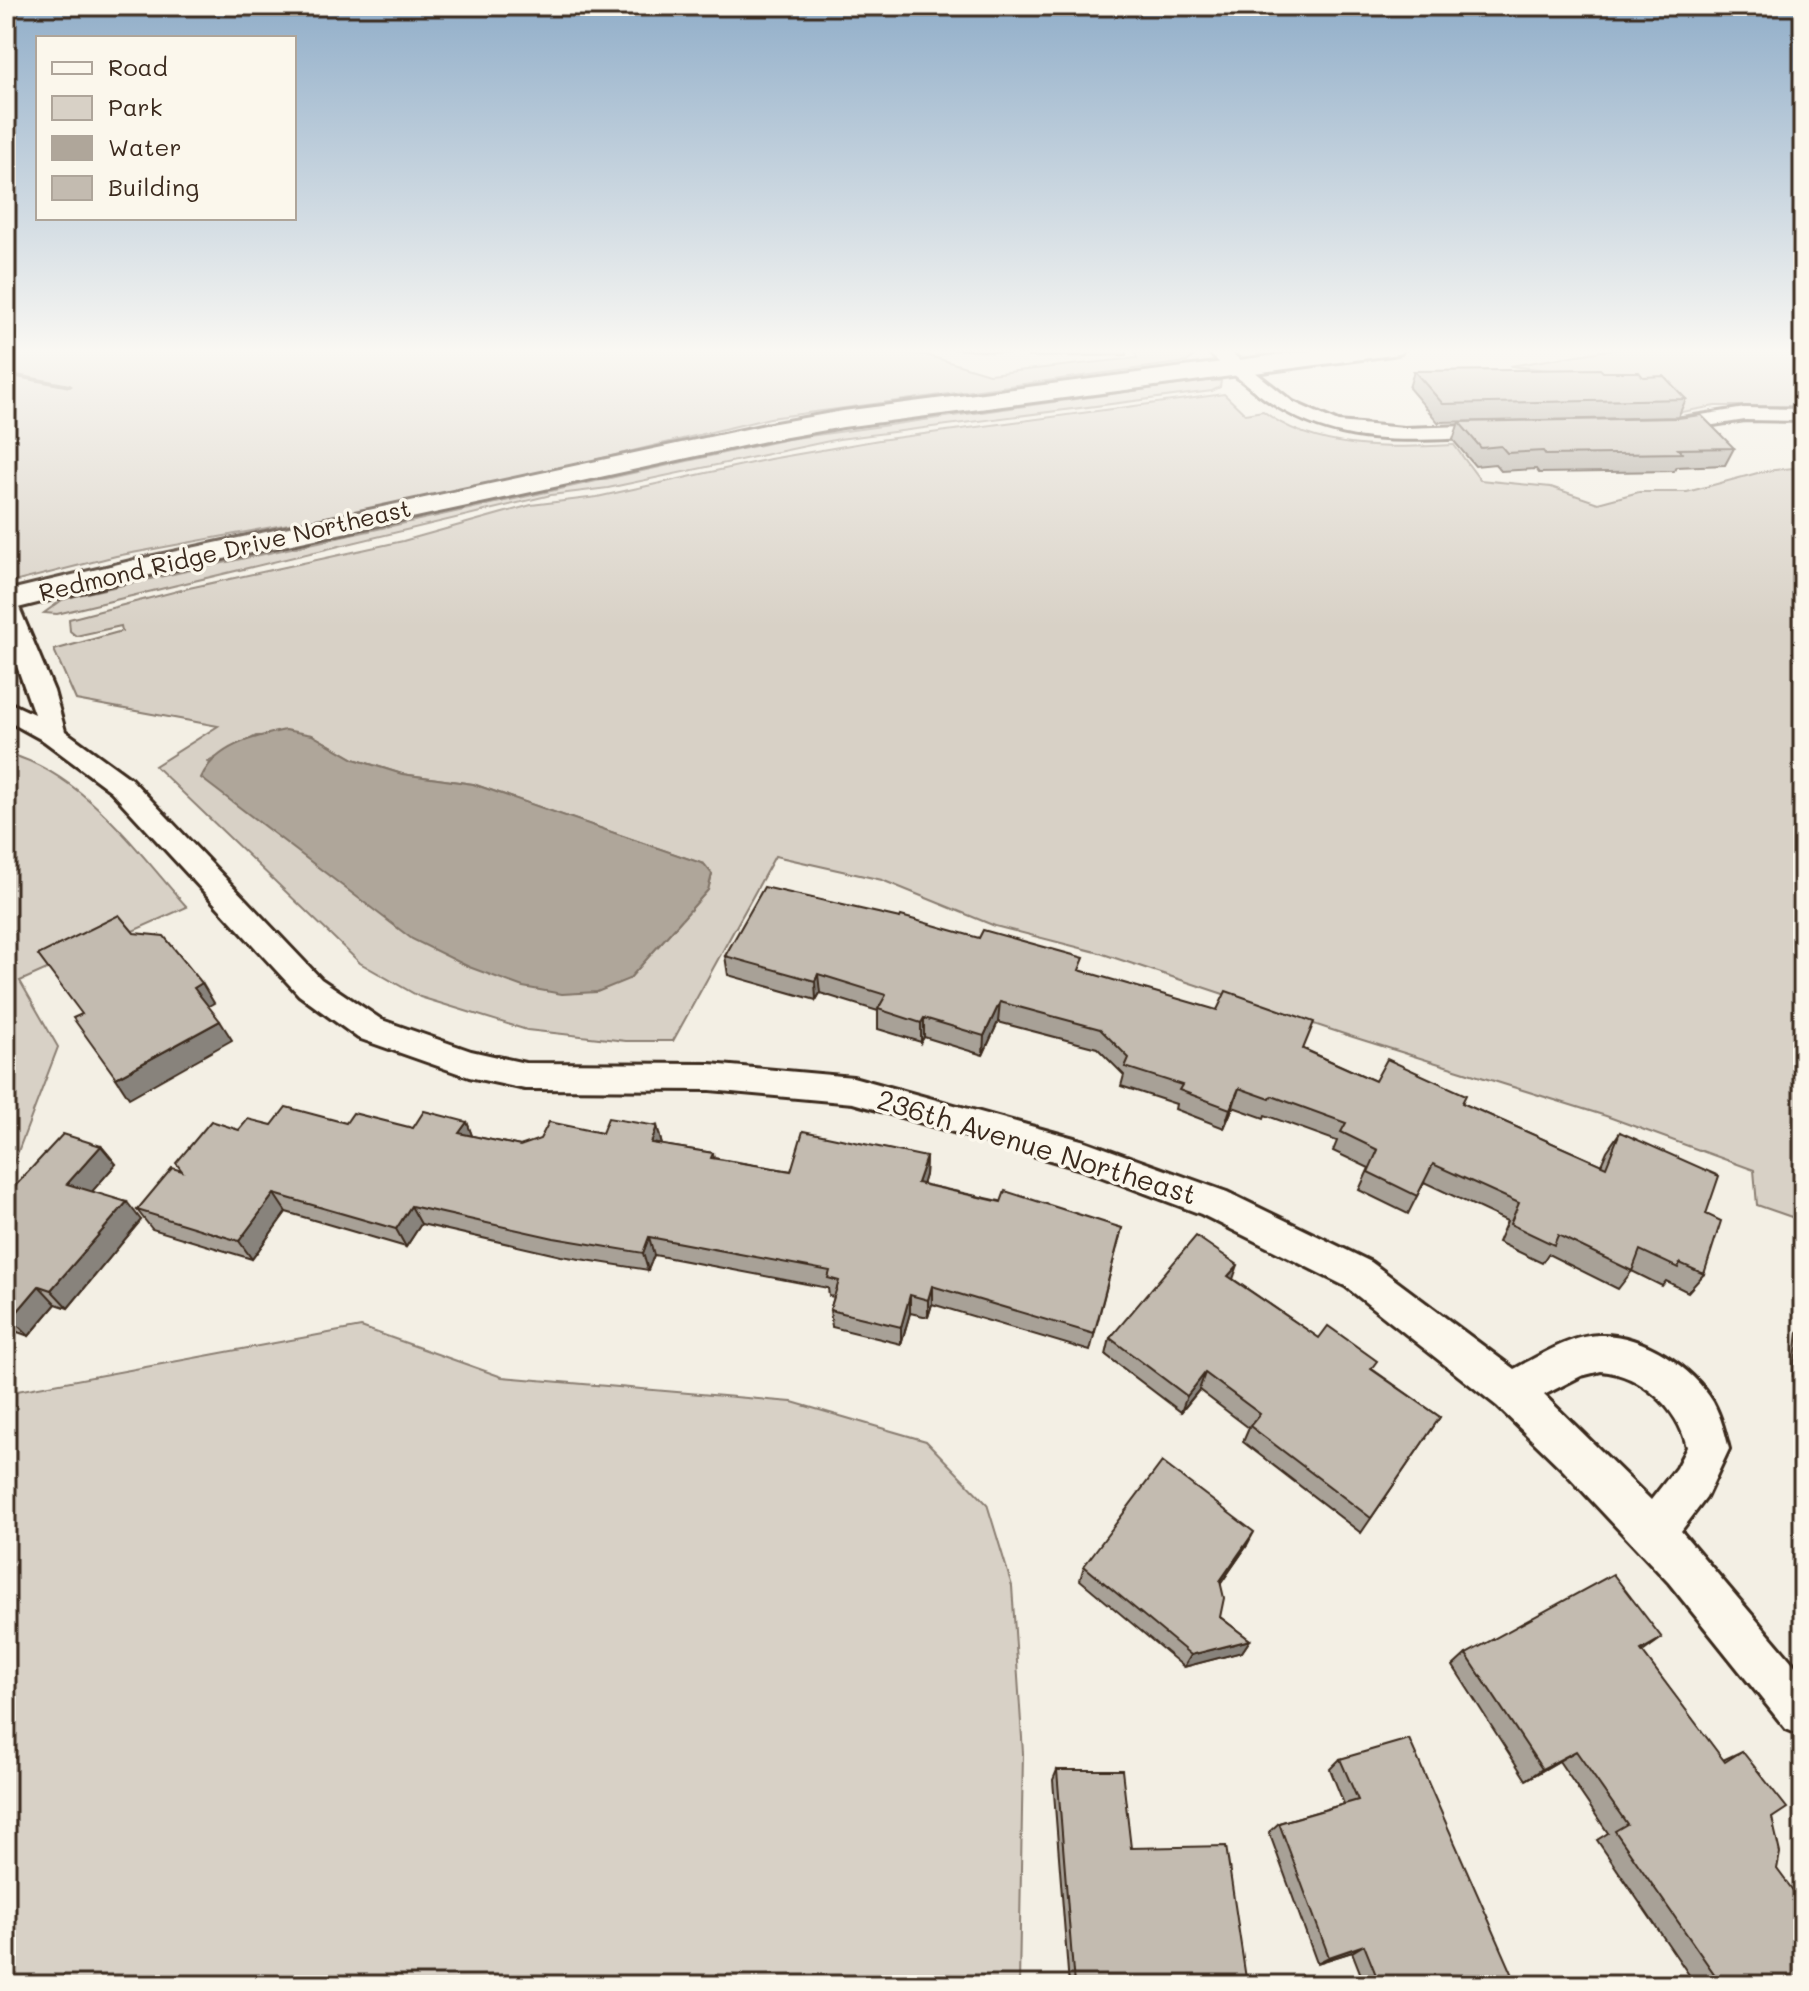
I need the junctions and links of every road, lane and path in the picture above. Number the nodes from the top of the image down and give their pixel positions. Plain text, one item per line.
1 (729, 441) edge
2 (6, 603) edge
3 (6, 709) edge
4 (53, 735) junction
5 (1511, 1392) junction
6 (1652, 1534) junction
7 (1803, 1712) edge

1 - 2 street, Redmond Ridge Drive Northeast
2 - 4 street
3 - 4 street, 236th Avenue Northeast
4 - 5 street, 236th Avenue Northeast
5 - 6 street, 236th Avenue Northeast
5 - 6 street
6 - 7 street, 236th Avenue Northeast

